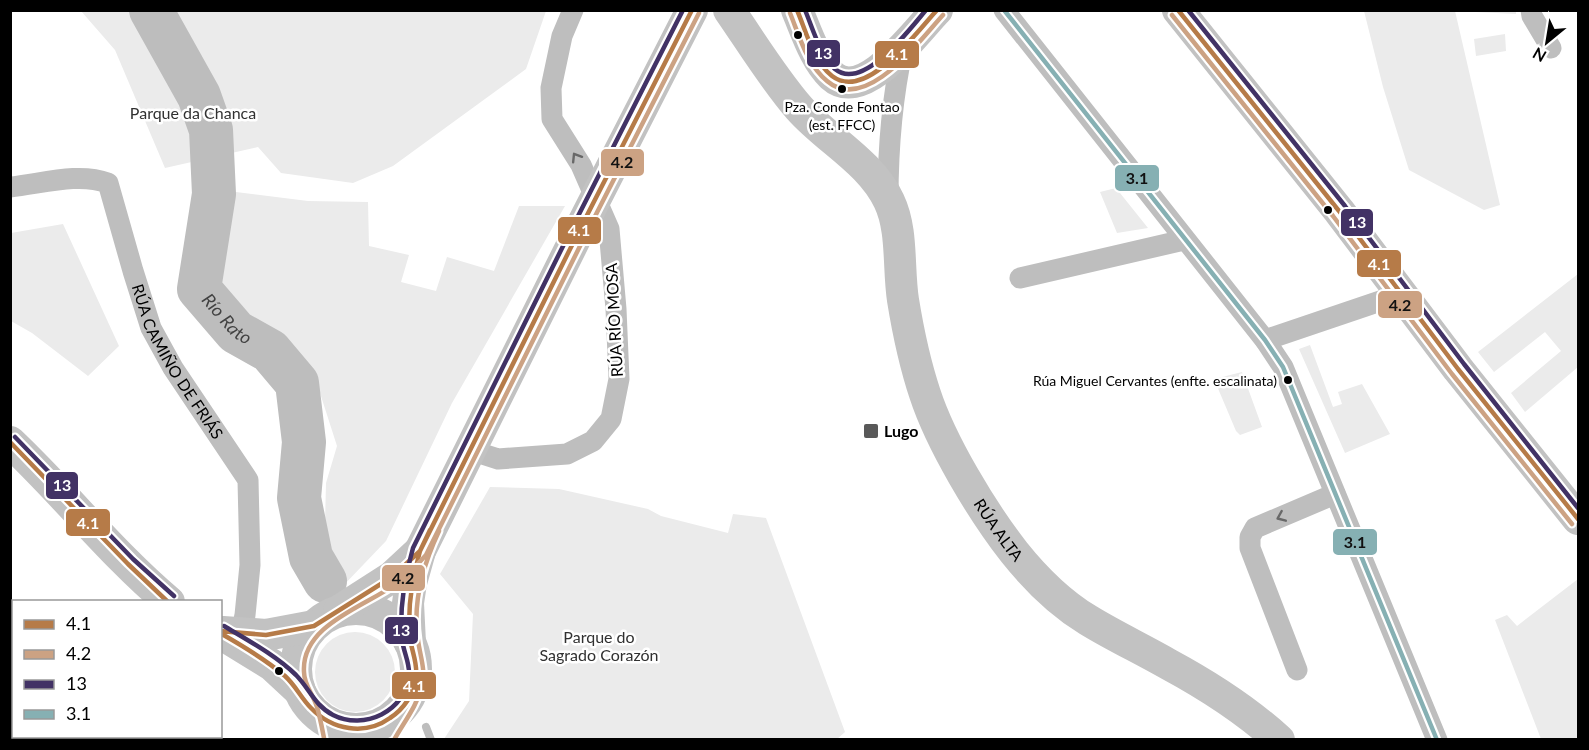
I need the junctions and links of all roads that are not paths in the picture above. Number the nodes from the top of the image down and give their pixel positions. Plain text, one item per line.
1 (573, 10) edge
2 (692, 10) edge
3 (729, 10) edge
4 (796, 10) edge
5 (937, 10) edge
6 (1004, 10) edge
7 (1178, 10) edge
8 (1531, 10) edge
9 (904, 46) junction
10 (1551, 48) dead end
11 (10, 187) edge
12 (888, 200) junction
13 (595, 228) junction
14 (1184, 240) junction
15 (1020, 278) dead end
16 (1401, 294) junction
17 (1264, 340) junction
18 (10, 442) edge
19 (470, 450) junction
20 (1335, 494) junction
21 (1578, 519) edge
22 (420, 551) junction
23 (167, 600) edge
24 (326, 619) junction
25 (227, 633) edge
26 (410, 643) junction
27 (1296, 670) dead end
28 (305, 699) junction
29 (401, 710) junction
30 (317, 740) edge
31 (385, 740) edge
32 (1279, 740) edge
33 (1437, 740) edge

13 -> 1 street, RÚA RÍO MOSA
2 - 13 street
3 - 12 street
4 - 9 street
5 - 9 street
6 - 14 street
7 - 16 street
8 - 10 street
9 - 12 street
11 - 25 street, RÚA CAMIÑO DE FRIÁS
12 - 32 street, RÚA ALTA
13 - 19 street
13 - 19 street, RÚA RÍO MOSA
14 - 15 street
14 - 17 street
16 - 17 street
16 - 21 street
17 - 20 street
18 - 23 street
19 - 22 street
20 -> 27 street
20 - 33 street
22 - 24 street
22 - 26 street
24 - 25 street
24 - 26 street
24 - 28 street
25 - 28 street
26 - 29 street
28 - 29 street
28 - 30 street
29 - 31 street

